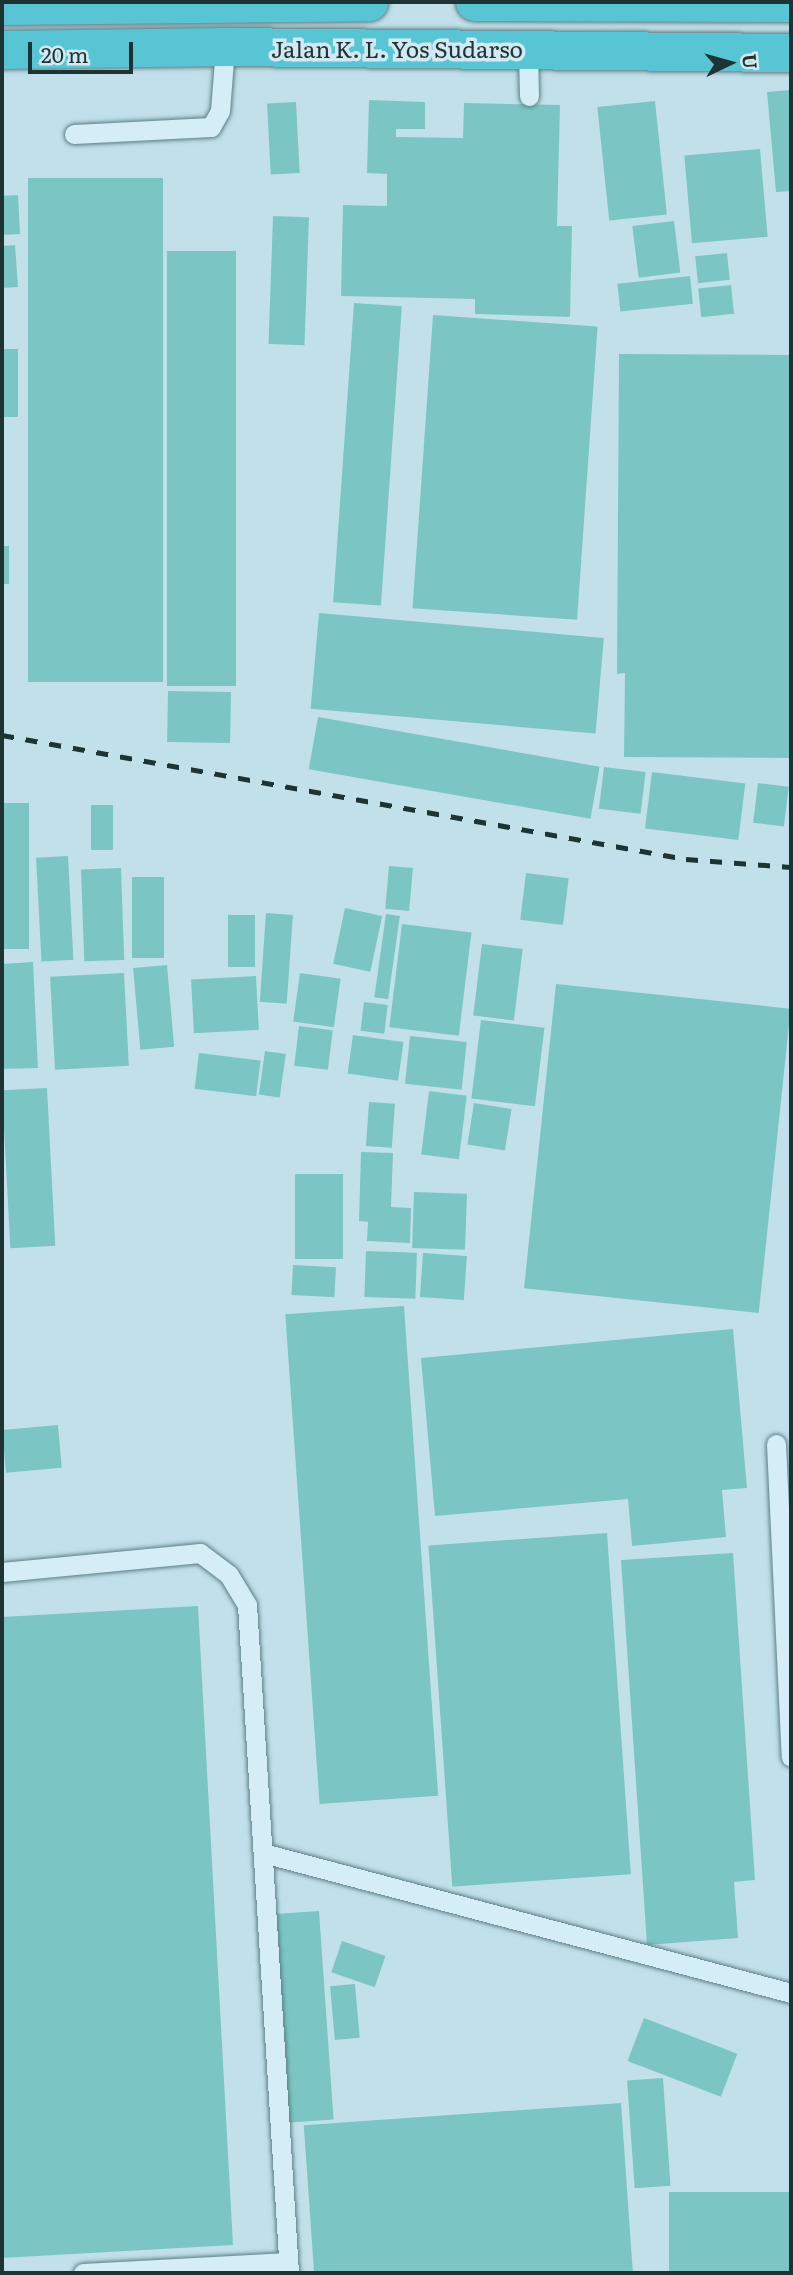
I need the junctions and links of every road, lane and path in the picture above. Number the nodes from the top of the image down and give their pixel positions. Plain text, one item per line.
1 (369, 2) edge
2 (475, 2) edge
3 (624, 2) edge
4 (791, 3) edge
5 (2, 6) edge
6 (225, 47) junction
7 (527, 49) junction
8 (2, 50) edge
9 (791, 53) edge
10 (529, 96) dead end
11 (74, 134) dead end
12 (776, 1444) dead end
13 (2, 1572) edge
14 (791, 1757) edge
15 (262, 1853) junction
16 (791, 1993) edge
17 (288, 2268) edge
18 (83, 2273) edge

1 - 5 highway, Jalan K. L. Yos Sudarso
2 - 3 highway, Jalan K. L. Yos Sudarso
3 - 4 highway, Jalan K. L. Yos Sudarso
6 - 7 highway, Jalan K. L. Yos Sudarso
6 - 8 highway, Jalan K. L. Yos Sudarso
6 - 11 lane
7 - 9 highway, Jalan K. L. Yos Sudarso
7 - 10 lane
12 - 14 lane
13 - 15 lane
15 - 16 lane
15 - 17 lane
17 - 18 lane

